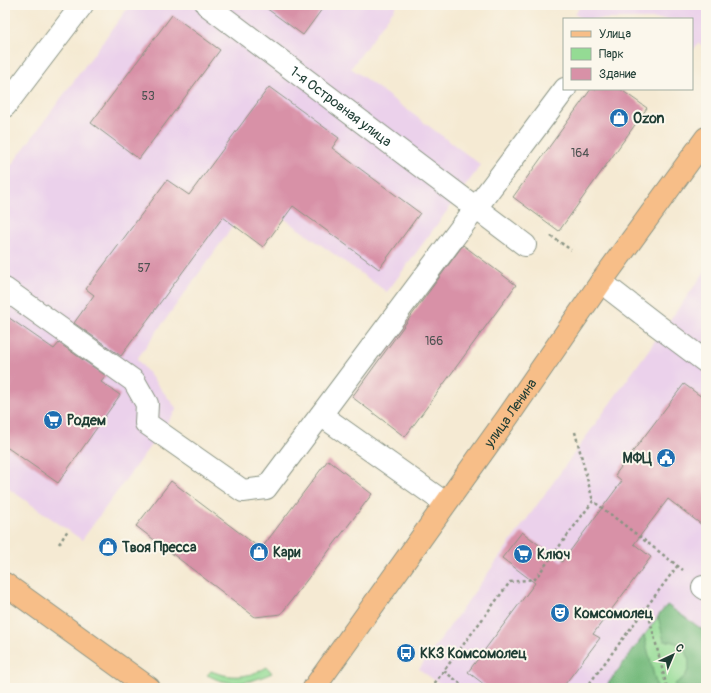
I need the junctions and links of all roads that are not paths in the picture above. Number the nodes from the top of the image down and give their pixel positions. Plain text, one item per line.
1 (82, 5) edge
2 (207, 5) edge
3 (564, 90) edge
4 (5, 106) edge
5 (706, 138) edge
6 (476, 208) junction
7 (525, 245) dead end
8 (601, 282) junction
9 (5, 289) edge
10 (706, 362) edge
11 (321, 415) junction
12 (445, 503) junction
13 (5, 584) edge
14 (149, 688) edge
15 (314, 688) edge

1 - 4 street
2 - 6 street, 1-я Островная улица
3 - 6 street
5 - 8 main road, улица Ленина
6 - 7 street, 1-я Островная улица
6 - 11 street
8 - 10 street
8 - 12 main road, улица Ленина
9 - 11 street
11 - 12 street
12 - 15 main road, улица Ленина
13 - 14 main road

